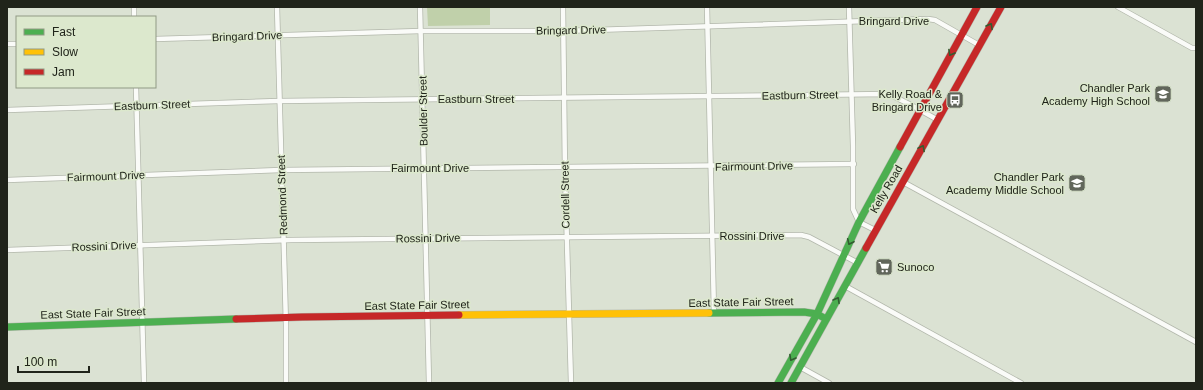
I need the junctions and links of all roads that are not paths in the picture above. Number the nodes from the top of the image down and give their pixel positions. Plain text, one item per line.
1 (277, 7) edge
2 (420, 7) edge
3 (563, 7) edge
4 (708, 7) edge
5 (849, 7) edge
6 (977, 7) edge
7 (1001, 7) edge
8 (1118, 7) edge
9 (850, 21) junction
10 (708, 25) junction
11 (421, 31) junction
12 (563, 31) junction
13 (277, 35) junction
14 (961, 35) junction
15 (156, 39) edge
16 (979, 45) junction
17 (1196, 48) edge
18 (136, 88) edge
19 (852, 94) junction
20 (710, 96) junction
21 (564, 98) junction
22 (423, 99) junction
23 (279, 101) junction
24 (137, 105) junction
25 (7, 110) edge
26 (920, 110) junction
27 (938, 120) junction
28 (854, 164) junction
29 (711, 166) junction
30 (424, 168) junction
31 (565, 168) junction
32 (281, 170) junction
33 (139, 175) junction
34 (7, 180) edge
35 (903, 182) junction
36 (859, 222) junction
37 (875, 230) junction
38 (713, 236) junction
39 (566, 237) junction
40 (426, 238) junction
41 (283, 240) junction
42 (141, 245) junction
43 (7, 250) edge
44 (844, 255) junction
45 (858, 263) junction
46 (844, 286) junction
47 (714, 313) junction
48 (569, 314) junction
49 (817, 314) junction
50 (428, 315) junction
51 (285, 318) junction
52 (826, 319) junction
53 (144, 323) junction
54 (7, 327) edge
55 (1196, 342) edge
56 (800, 367) junction
57 (144, 383) edge
58 (286, 383) edge
59 (429, 383) edge
60 (570, 383) edge
61 (778, 383) edge
62 (791, 383) edge
63 (829, 383) edge
64 (1021, 383) edge

1 - 13 street, Redmond Street
2 - 11 street, Boulder Street
3 - 12 street, Cordell Street
4 - 10 street
5 - 9 street
6 - 14 street, Kelly Road
16 -> 7 street, Kelly Road
8 - 17 street
9 - 10 street, Bringard Drive
9 - 14 street, Bringard Drive
9 - 19 street
10 - 12 street, Bringard Drive
10 - 20 street
11 - 12 street, Bringard Drive
11 - 13 street, Bringard Drive
11 - 22 street, Boulder Street
12 - 21 street, Cordell Street
13 - 15 street, Bringard Drive
13 - 23 street, Redmond Street
14 - 16 street, Bringard Drive
14 -> 26 street, Kelly Road
16 - 27 street, Kelly Road
18 - 24 street
19 - 20 street, Eastburn Street
19 - 26 street, Eastburn Street
19 - 28 street
20 - 21 street, Eastburn Street
20 - 29 street
21 - 22 street, Eastburn Street
21 - 31 street, Cordell Street
22 - 23 street, Eastburn Street
22 - 30 street, Boulder Street
23 - 24 street, Eastburn Street
23 - 32 street, Redmond Street
24 - 25 street, Eastburn Street
24 - 33 street
26 - 27 street, Eastburn Street
26 - 36 street, Kelly Road
35 -> 27 street, Kelly Road
28 - 29 street, Fairmount Drive
28 - 36 street
29 - 31 street, Fairmount Drive
29 - 38 street
30 - 31 street, Fairmount Drive
30 - 32 street, Fairmount Drive
30 - 40 street, Boulder Street
31 - 39 street, Cordell Street
32 - 33 street, Fairmount Drive
32 - 41 street, Redmond Street
33 - 34 street, Fairmount Drive
33 - 42 street
35 - 37 street, Kelly Road
35 - 55 street
36 - 37 street
36 -> 44 street, Kelly Road
37 - 45 street, Kelly Road
38 - 39 street, Rossini Drive
38 - 44 street, Rossini Drive
38 - 47 street
39 - 40 street, Rossini Drive
39 - 48 street, Cordell Street
40 - 41 street, Rossini Drive
40 - 50 street, Boulder Street
41 - 42 street, Rossini Drive
41 - 51 street, Redmond Street
42 - 43 street, Rossini Drive
42 - 53 street
44 - 45 street, Rossini Drive
44 - 49 street, Kelly Road
45 - 46 street, Kelly Road
52 -> 46 street, Kelly Road
46 - 64 street
47 - 48 street, East State Fair Street
47 - 49 street, East State Fair Street
48 - 50 street, East State Fair Street
48 - 60 street, Cordell Street
49 - 52 street, East State Fair Street
49 -> 61 street, Kelly Road
50 - 51 street, East State Fair Street
50 - 59 street, Boulder Street
51 - 53 street, East State Fair Street
51 - 58 street, Redmond Street
52 - 56 street, Kelly Road
53 - 54 street, East State Fair Street
53 - 57 street
56 - 62 street, Kelly Road
56 - 63 street

